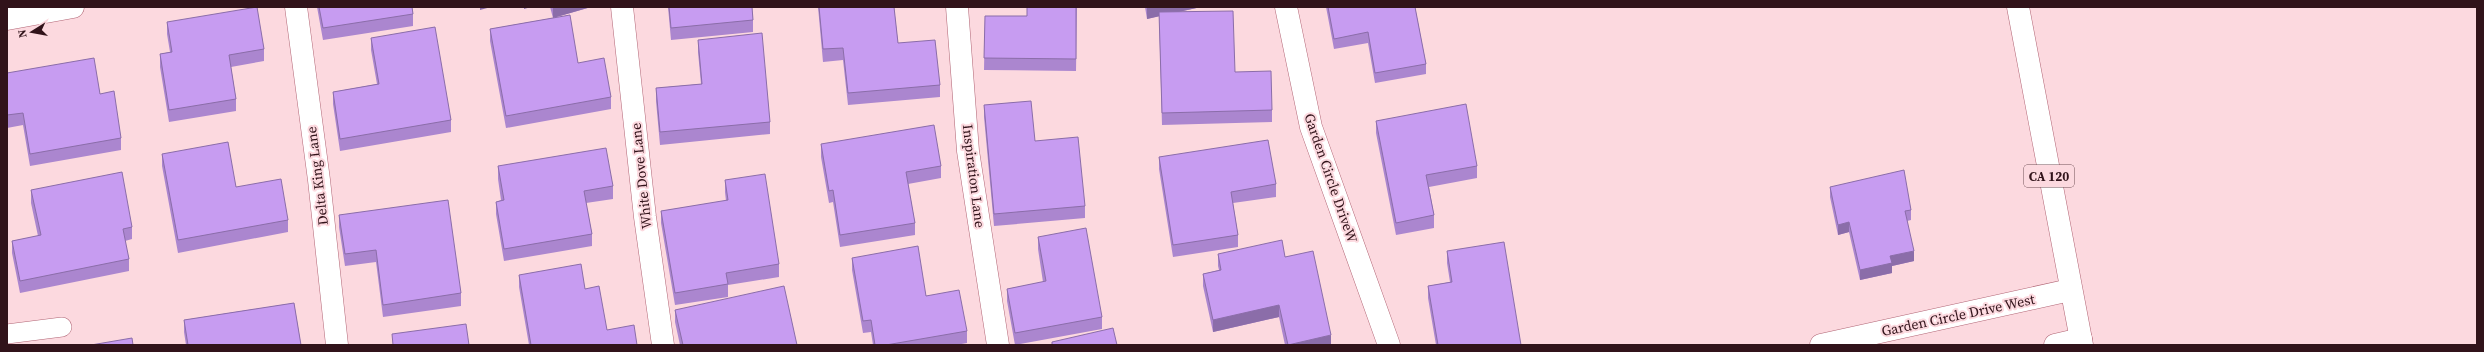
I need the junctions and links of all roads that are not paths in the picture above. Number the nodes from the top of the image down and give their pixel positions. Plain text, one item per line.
1 (73, 7) edge
2 (296, 7) edge
3 (622, 7) edge
4 (957, 7) edge
5 (1286, 7) edge
6 (2018, 7) edge
7 (7, 19) edge
8 (2070, 290) junction
9 (62, 327) dead end
10 (7, 334) edge
11 (2082, 342) edge
12 (337, 345) edge
13 (663, 345) edge
14 (998, 345) edge
15 (1389, 345) edge
16 (1821, 345) edge
17 (2055, 345) edge

1 - 7 street
2 - 12 street, Delta King Lane
3 - 13 street, White Dove Lane
4 - 14 street, Inspiration Lane
5 - 15 street, Garden Circle DriveW
6 - 8 street, CA 120
8 - 11 street, CA 120
8 - 16 street, Garden Circle Drive West
9 - 10 lane
11 - 17 street

